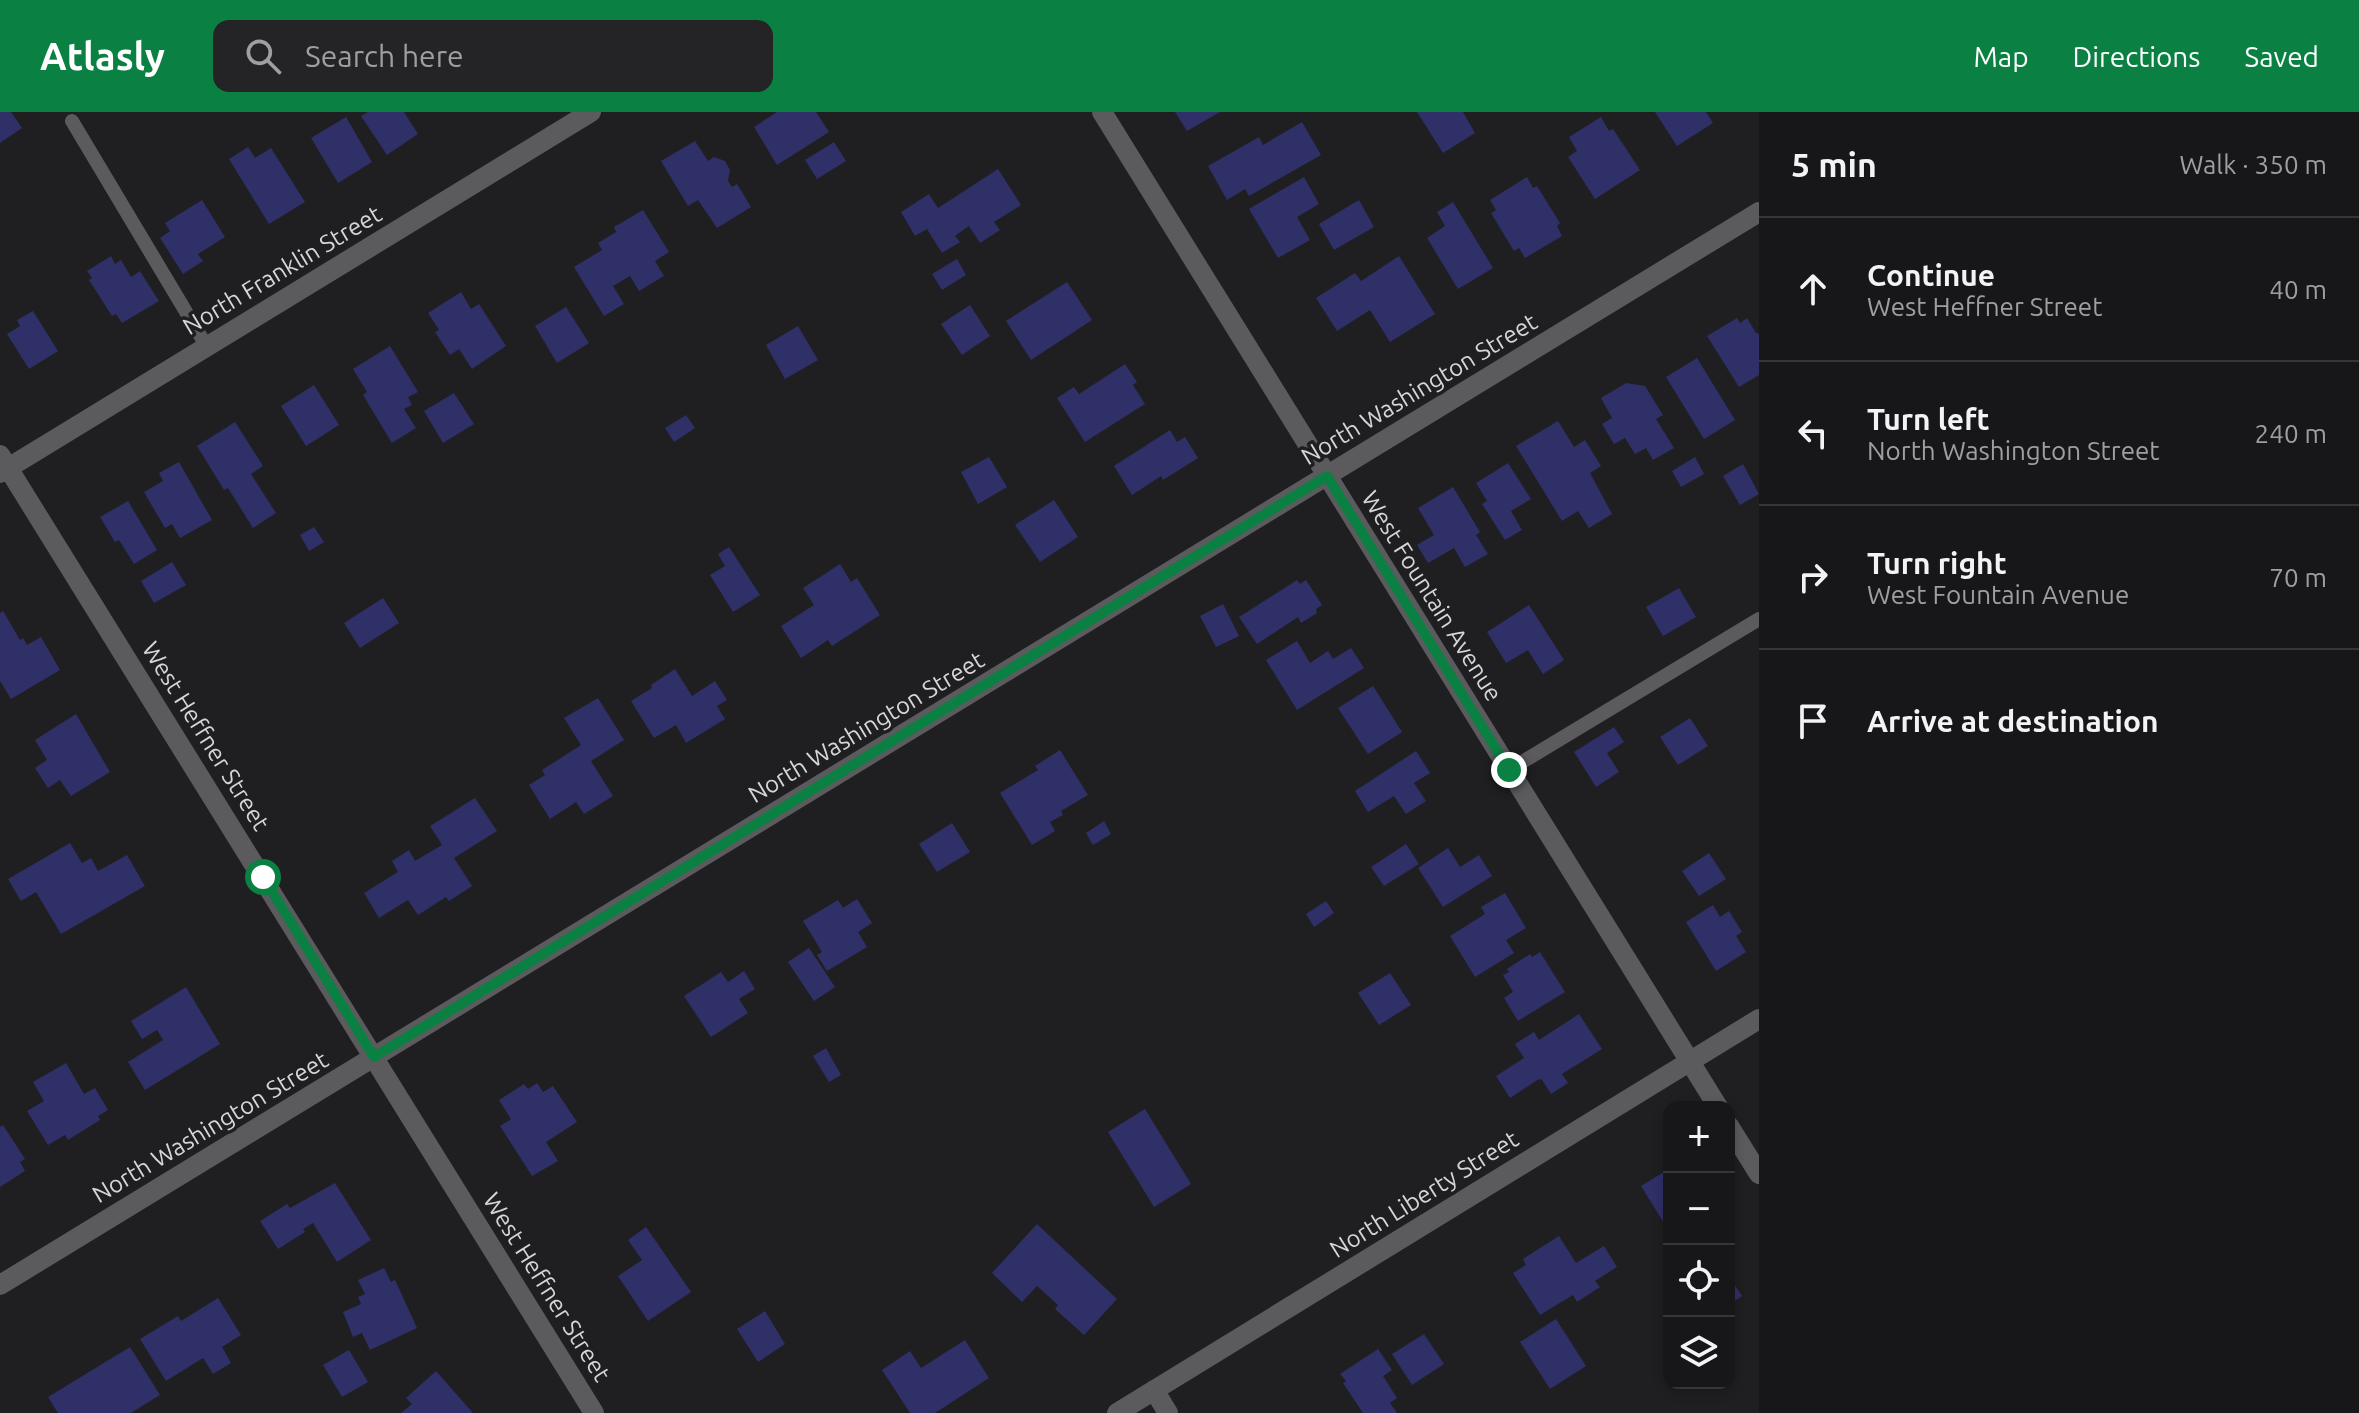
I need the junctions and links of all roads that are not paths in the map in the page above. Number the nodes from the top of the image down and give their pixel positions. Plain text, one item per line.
1 (591, 112) edge
2 (1102, 112) edge
3 (72, 121) dead end
4 (1759, 212) edge
5 (207, 347) junction
6 (3, 466) edge
7 (1327, 476) junction
8 (1759, 619) edge
9 (1509, 770) junction
10 (1759, 1019) edge
11 (374, 1057) junction
12 (1689, 1061) junction
13 (1714, 1101) edge
14 (1735, 1136) edge
15 (1759, 1174) edge
16 (0, 1285) edge
17 (1154, 1390) junction
18 (594, 1413) edge
19 (1117, 1413) edge
20 (1168, 1413) edge

1 - 5 street, North Franklin Street
2 - 7 street, West Fountain Avenue
3 - 5 lane
4 - 7 street, North Washington Street
5 - 6 street, North Franklin Street
6 - 11 street, West Heffner Street
7 - 9 street, West Fountain Avenue
7 - 11 street, North Washington Street
8 - 9 lane
9 - 12 street, West Fountain Avenue
10 - 12 street, North Liberty Street
11 - 16 street, North Washington Street
11 - 18 street, West Heffner Street
12 - 13 street, West Fountain Avenue
12 - 17 street, North Liberty Street
14 - 15 street
17 - 19 street, North Liberty Street
17 - 20 street

